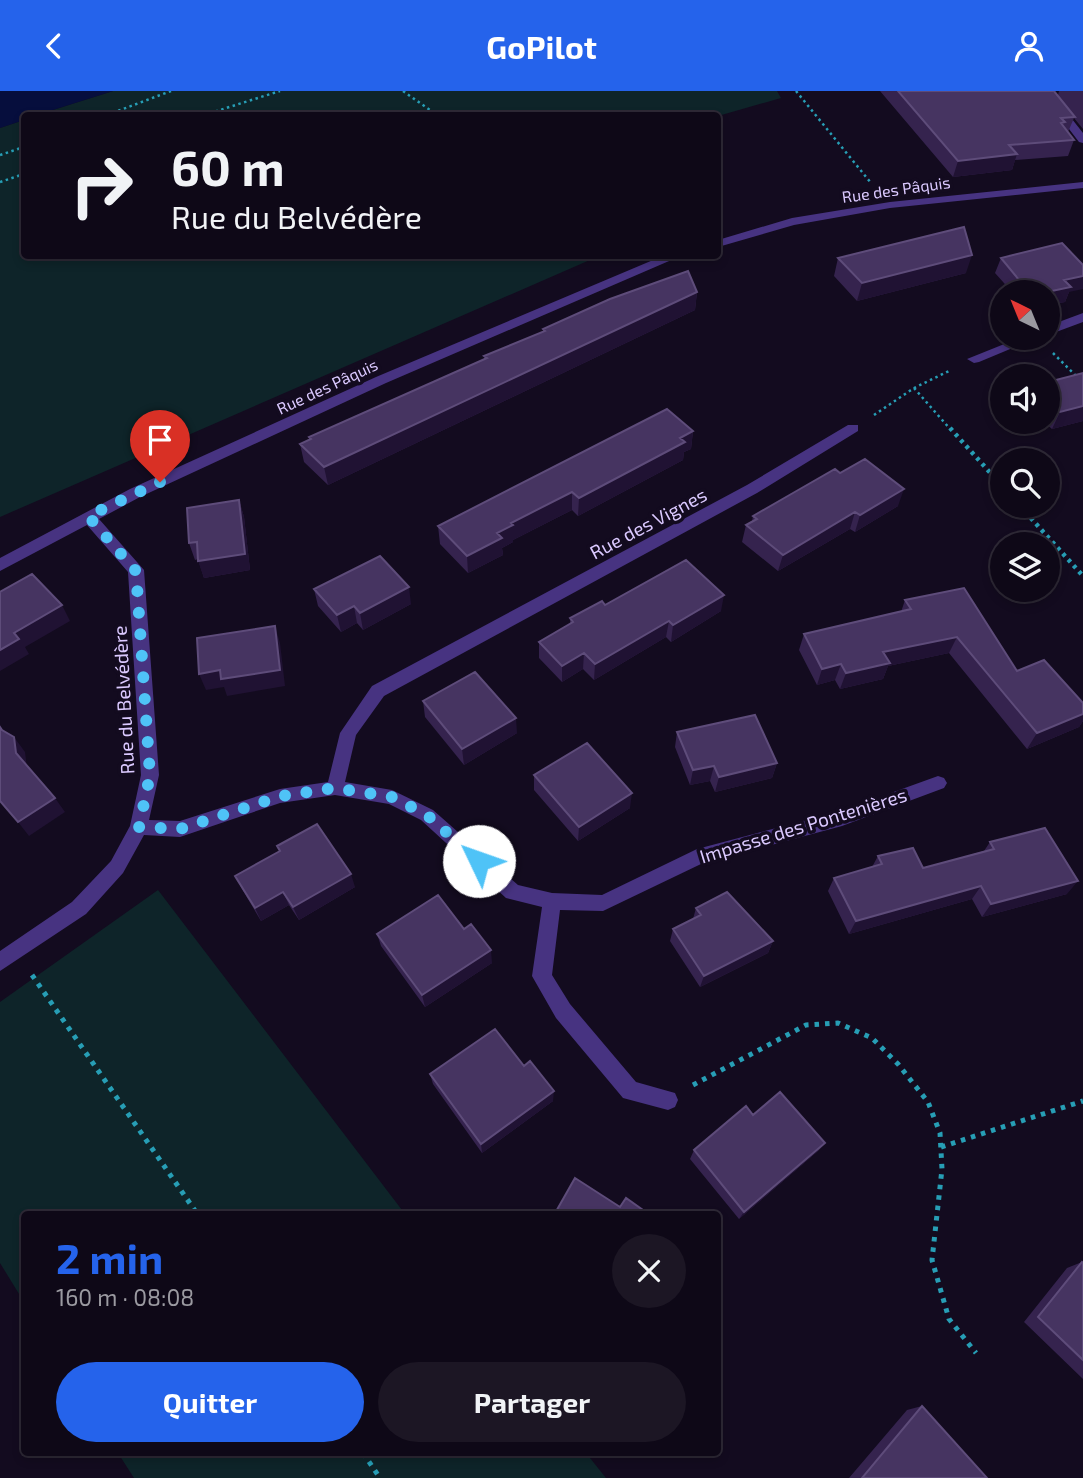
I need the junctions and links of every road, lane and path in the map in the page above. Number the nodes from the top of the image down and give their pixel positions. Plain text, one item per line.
1 (171, 91) edge
2 (279, 91) edge
3 (402, 91) edge
4 (796, 91) edge
5 (1045, 91) edge
6 (115, 112) edge
7 (213, 112) edge
8 (433, 112) edge
9 (1083, 140) edge
10 (21, 148) edge
11 (0, 155) edge
12 (21, 175) edge
13 (0, 182) edge
14 (1083, 185) edge
15 (890, 205) junction
16 (721, 243) edge
17 (668, 259) edge
18 (1083, 317) edge
19 (1060, 326) edge
20 (998, 350) edge
21 (1049, 350) edge
22 (974, 359) joint
23 (1083, 383) edge
24 (914, 388) junction
25 (853, 428) joint
26 (990, 473) edge
27 (88, 516) junction
28 (1031, 518) edge
29 (0, 565) edge
30 (1083, 576) edge
31 (938, 783) dead end
32 (335, 788) junction
33 (139, 827) junction
34 (552, 901) junction
35 (15, 951) junction
36 (0, 962) edge
37 (668, 1100) joint
38 (1083, 1101) edge
39 (941, 1147) junction
40 (195, 1211) edge
41 (976, 1353) dead end
42 (365, 1456) edge
43 (380, 1478) edge

1 - 6 path
2 - 7 path
3 - 8 path
4 - 15 path
5 - 9 street
10 - 11 path
12 - 13 path
14 - 15 street, Rue des Pâquis
15 - 16 street, Rue des Pâquis
17 - 27 street, Rue des Pâquis
18 - 19 street
20 - 22 street
21 - 23 path
22 - 24 path
24 - 25 path
24 - 26 path
25 - 32 street, Rue des Vignes
27 - 29 street, Rue des Pâquis
27 - 33 street, Rue du Belvédère
28 - 30 path
31 - 34 street, Impasse des Pontenières
32 - 33 street, Impasse des Pontenières
32 - 34 street, Impasse des Pontenières
33 - 35 street, Rue du Belvédère
34 - 37 street
35 - 36 street, Rue du Belvédère
35 - 40 path
37 - 39 path
38 - 39 path
39 - 41 path
42 - 43 path

